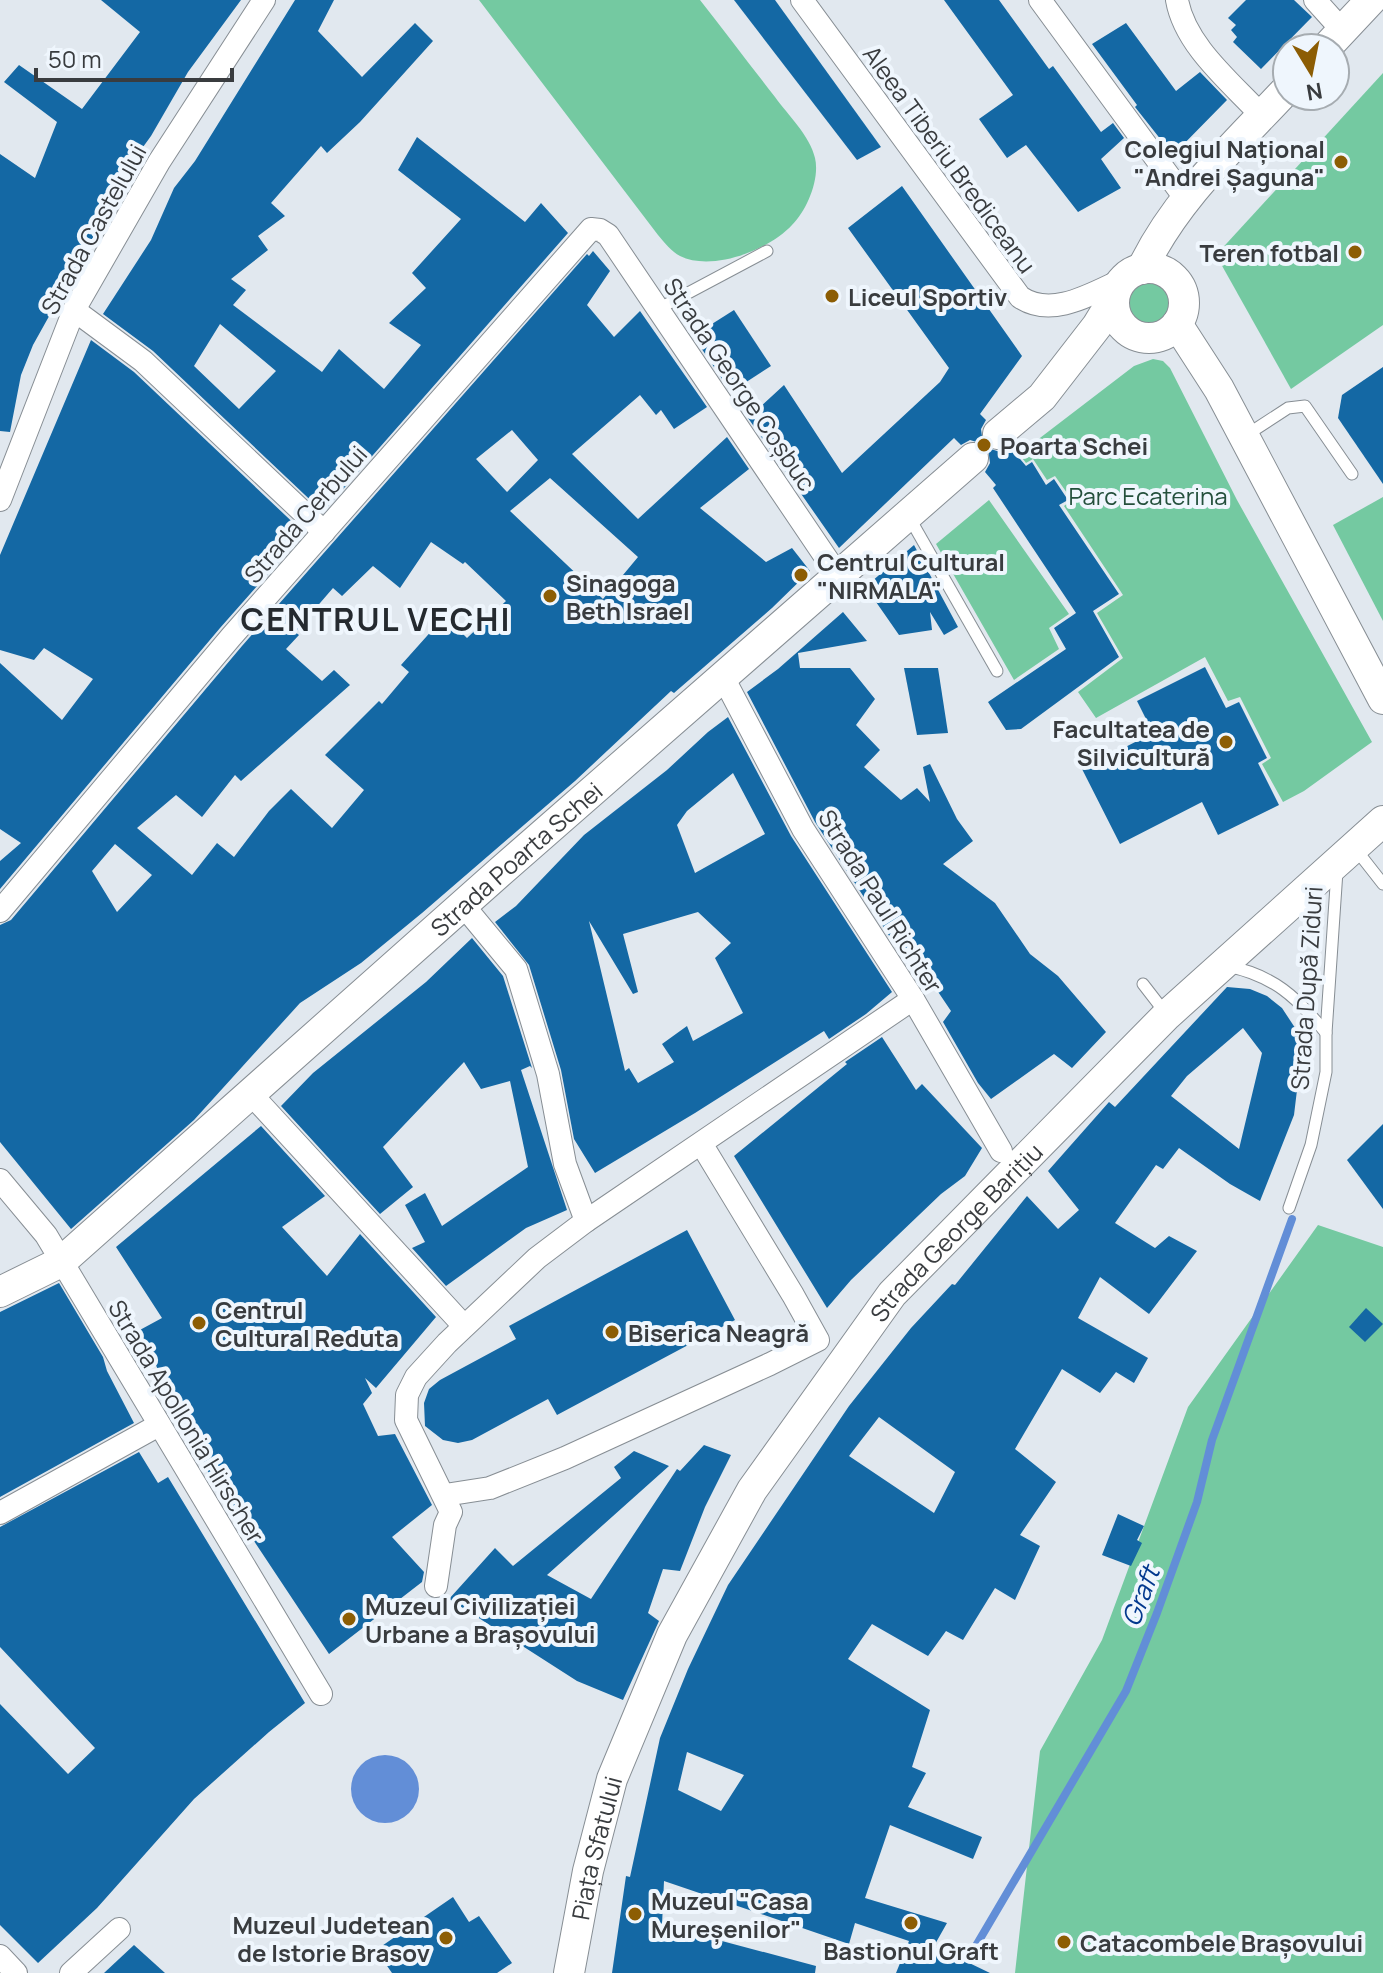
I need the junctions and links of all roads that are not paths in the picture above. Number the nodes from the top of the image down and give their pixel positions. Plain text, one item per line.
1 (264, 0) edge
2 (802, 0) edge
3 (1040, 0) edge
4 (1177, 0) edge
5 (1315, 0) edge
6 (1371, 0) edge
7 (1331, 32) edge
8 (1341, 32) edge
9 (1271, 106) edge
10 (1262, 116) junction
11 (1185, 198) junction
12 (591, 229) joint
13 (767, 251) dead end
14 (1127, 282) junction
15 (658, 309) junction
16 (74, 310) junction
17 (1177, 324) junction
18 (998, 434) dead end
19 (1245, 436) junction
20 (973, 458) dead end
21 (1352, 474) dead end
22 (0, 500) edge
23 (908, 516) junction
24 (324, 532) junction
25 (839, 577) junction
26 (997, 671) dead end
27 (723, 677) junction
28 (1383, 699) edge
29 (1383, 821) edge
30 (1346, 855) junction
31 (1383, 884) edge
32 (463, 905) junction
33 (0, 911) edge
34 (1223, 965) junction
35 (1143, 984) dead end
36 (913, 999) junction
37 (1167, 1015) junction
38 (1326, 1033) junction
39 (251, 1094) junction
40 (702, 1145) junction
41 (1001, 1151) dead end
42 (0, 1180) edge
43 (1289, 1208) dead end
44 (586, 1221) junction
45 (61, 1262) junction
46 (0, 1292) edge
47 (464, 1326) junction
48 (159, 1425) junction
49 (445, 1495) junction
50 (0, 1513) edge
51 (436, 1586) dead end
52 (321, 1694) dead end
53 (633, 1725) joint
54 (119, 1929) dead end
55 (0, 1956) edge
56 (16, 1973) edge
57 (71, 1973) edge
58 (569, 1973) edge

1 - 16 street, Strada Castelului
2 - 14 street, Aleea Tiberiu Brediceanu
3 - 11 street
4 - 10 street
5 - 7 street
6 - 8 street
9 - 10 street
10 - 11 street
11 - 14 street
12 - 15 street, Strada George Coșbuc
12 - 24 street, Strada Cerbului
13 - 15 lane
14 - 17 street
14 - 17 street
14 - 18 street
15 - 25 street, Strada George Coșbuc
16 - 22 street, Strada Castelului
16 - 24 street
17 - 19 street
19 - 21 lane
19 - 28 street
20 - 23 street, Strada Poarta Schei
23 - 25 street, Strada Poarta Schei
23 - 26 lane
24 - 33 street, Strada Cerbului
25 - 27 street, Strada Poarta Schei
27 - 32 street, Strada Poarta Schei
27 - 36 street, Strada Paul Richter
29 - 30 street, Strada George Barițiu
30 - 31 lane
30 - 34 street, Strada George Barițiu
30 - 38 lane, Strada După Ziduri
32 - 39 street, Strada Poarta Schei
32 - 44 street
34 - 37 street, Strada George Barițiu
34 - 38 lane
35 - 37 lane
36 - 40 street
36 - 41 street, Strada Paul Richter
37 - 53 street, Strada George Barițiu
38 - 43 lane, Strada După Ziduri
39 - 45 street, Strada Poarta Schei
39 - 47 street
40 - 44 street
40 - 49 street
42 - 45 street, Strada Apollonia Hirscher
44 - 47 street
45 - 46 street, Strada Poarta Schei
45 - 48 street, Strada Apollonia Hirscher
47 - 49 street
48 - 50 street
48 - 52 street, Strada Apollonia Hirscher
49 - 51 street
53 - 58 street, Piața Sfatului
54 - 57 street
55 - 56 street

